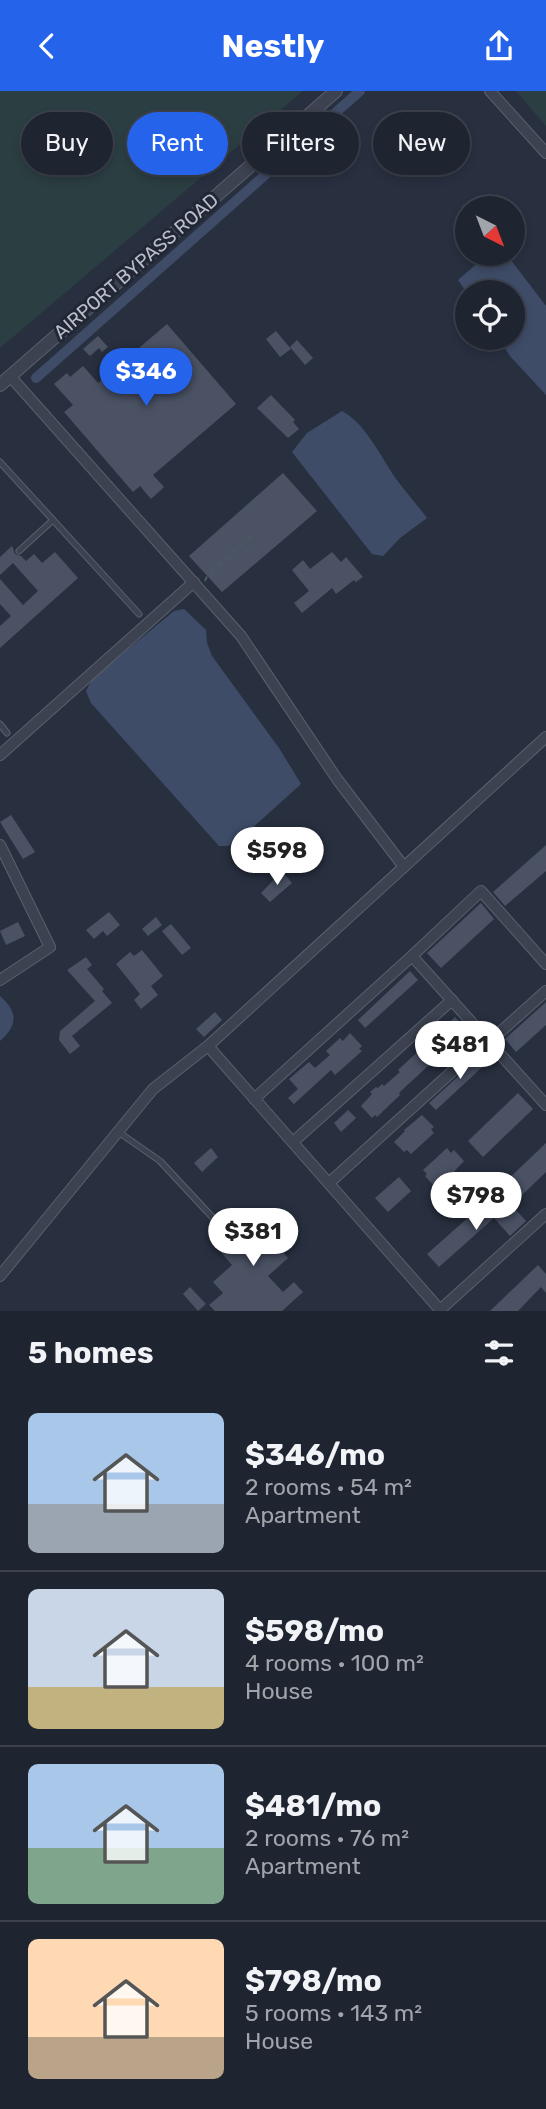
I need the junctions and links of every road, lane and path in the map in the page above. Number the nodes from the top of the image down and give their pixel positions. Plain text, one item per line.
1 (335, 91) edge
2 (490, 91) edge
3 (546, 153) edge
4 (5, 380) edge
5 (0, 462) edge
6 (53, 520) junction
7 (251, 535) dead end
8 (19, 551) dead end
9 (194, 582) junction
10 (202, 592) junction
11 (139, 614) dead end
12 (0, 724) edge
13 (7, 733) dead end
14 (546, 737) edge
15 (0, 755) edge
16 (0, 845) edge
17 (404, 867) junction
18 (412, 956) junction
19 (546, 964) edge
20 (0, 980) edge
21 (546, 991) edge
22 (452, 1000) junction
23 (488, 1041) junction
24 (208, 1046) junction
25 (254, 1099) junction
26 (546, 1105) edge
27 (117, 1131) junction
28 (293, 1142) junction
29 (328, 1183) junction
30 (546, 1213) edge
31 (215, 1220) dead end
32 (0, 1276) edge
33 (440, 1310) edge

1 - 4 street, AIRPORT BYPASS ROAD
2 - 3 street
4 - 9 street
5 - 6 lane
6 - 8 lane
6 - 11 lane
7 - 10 path
9 - 10 street
9 - 15 street
10 - 17 street
12 - 13 lane
14 - 17 street
16 - 20 street
17 - 24 street
18 - 19 street
18 - 22 street
18 - 25 street
21 - 23 street
22 - 23 street
22 - 28 street
23 - 26 street
23 - 29 street
24 - 25 street
24 - 27 street
25 - 28 street
27 - 31 lane
27 - 32 street
28 - 29 street
29 - 33 street
30 - 33 street

